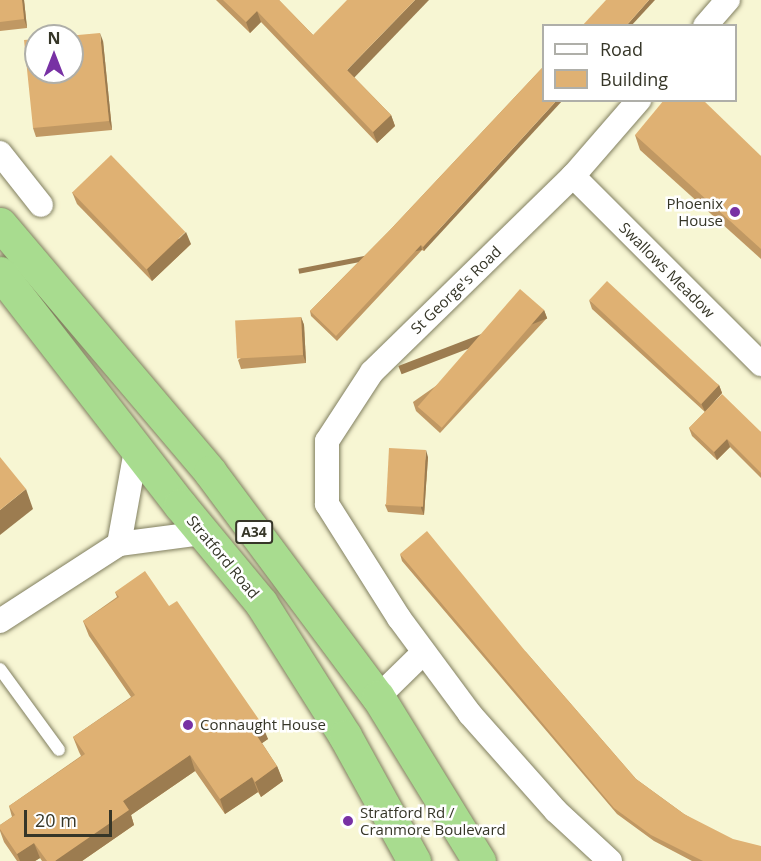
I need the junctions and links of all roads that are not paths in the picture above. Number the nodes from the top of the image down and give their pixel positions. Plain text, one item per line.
1 (728, 0) edge
2 (707, 24) edge
3 (637, 102) edge
4 (0, 153) edge
5 (573, 176) junction
6 (41, 205) dead end
7 (0, 224) edge
8 (0, 273) edge
9 (761, 364) edge
10 (136, 450) junction
11 (203, 533) junction
12 (119, 544) junction
13 (0, 621) edge
14 (424, 652) junction
15 (0, 669) edge
16 (378, 697) junction
17 (59, 750) dead end
18 (414, 861) edge
19 (479, 861) edge
20 (610, 861) edge

1 - 2 street
3 - 5 street, St George's Road
4 - 6 street
5 - 9 street, Swallows Meadow
5 - 14 street, St George's Road
7 - 16 highway, A34
8 - 10 highway, Stratford Road / A34
10 - 11 highway, Stratford Road / A34
10 - 12 street
11 - 12 street
11 - 18 highway, Stratford Road / A34
12 - 13 street
14 - 16 street
14 - 20 street
15 - 17 lane
16 - 19 highway, A34

